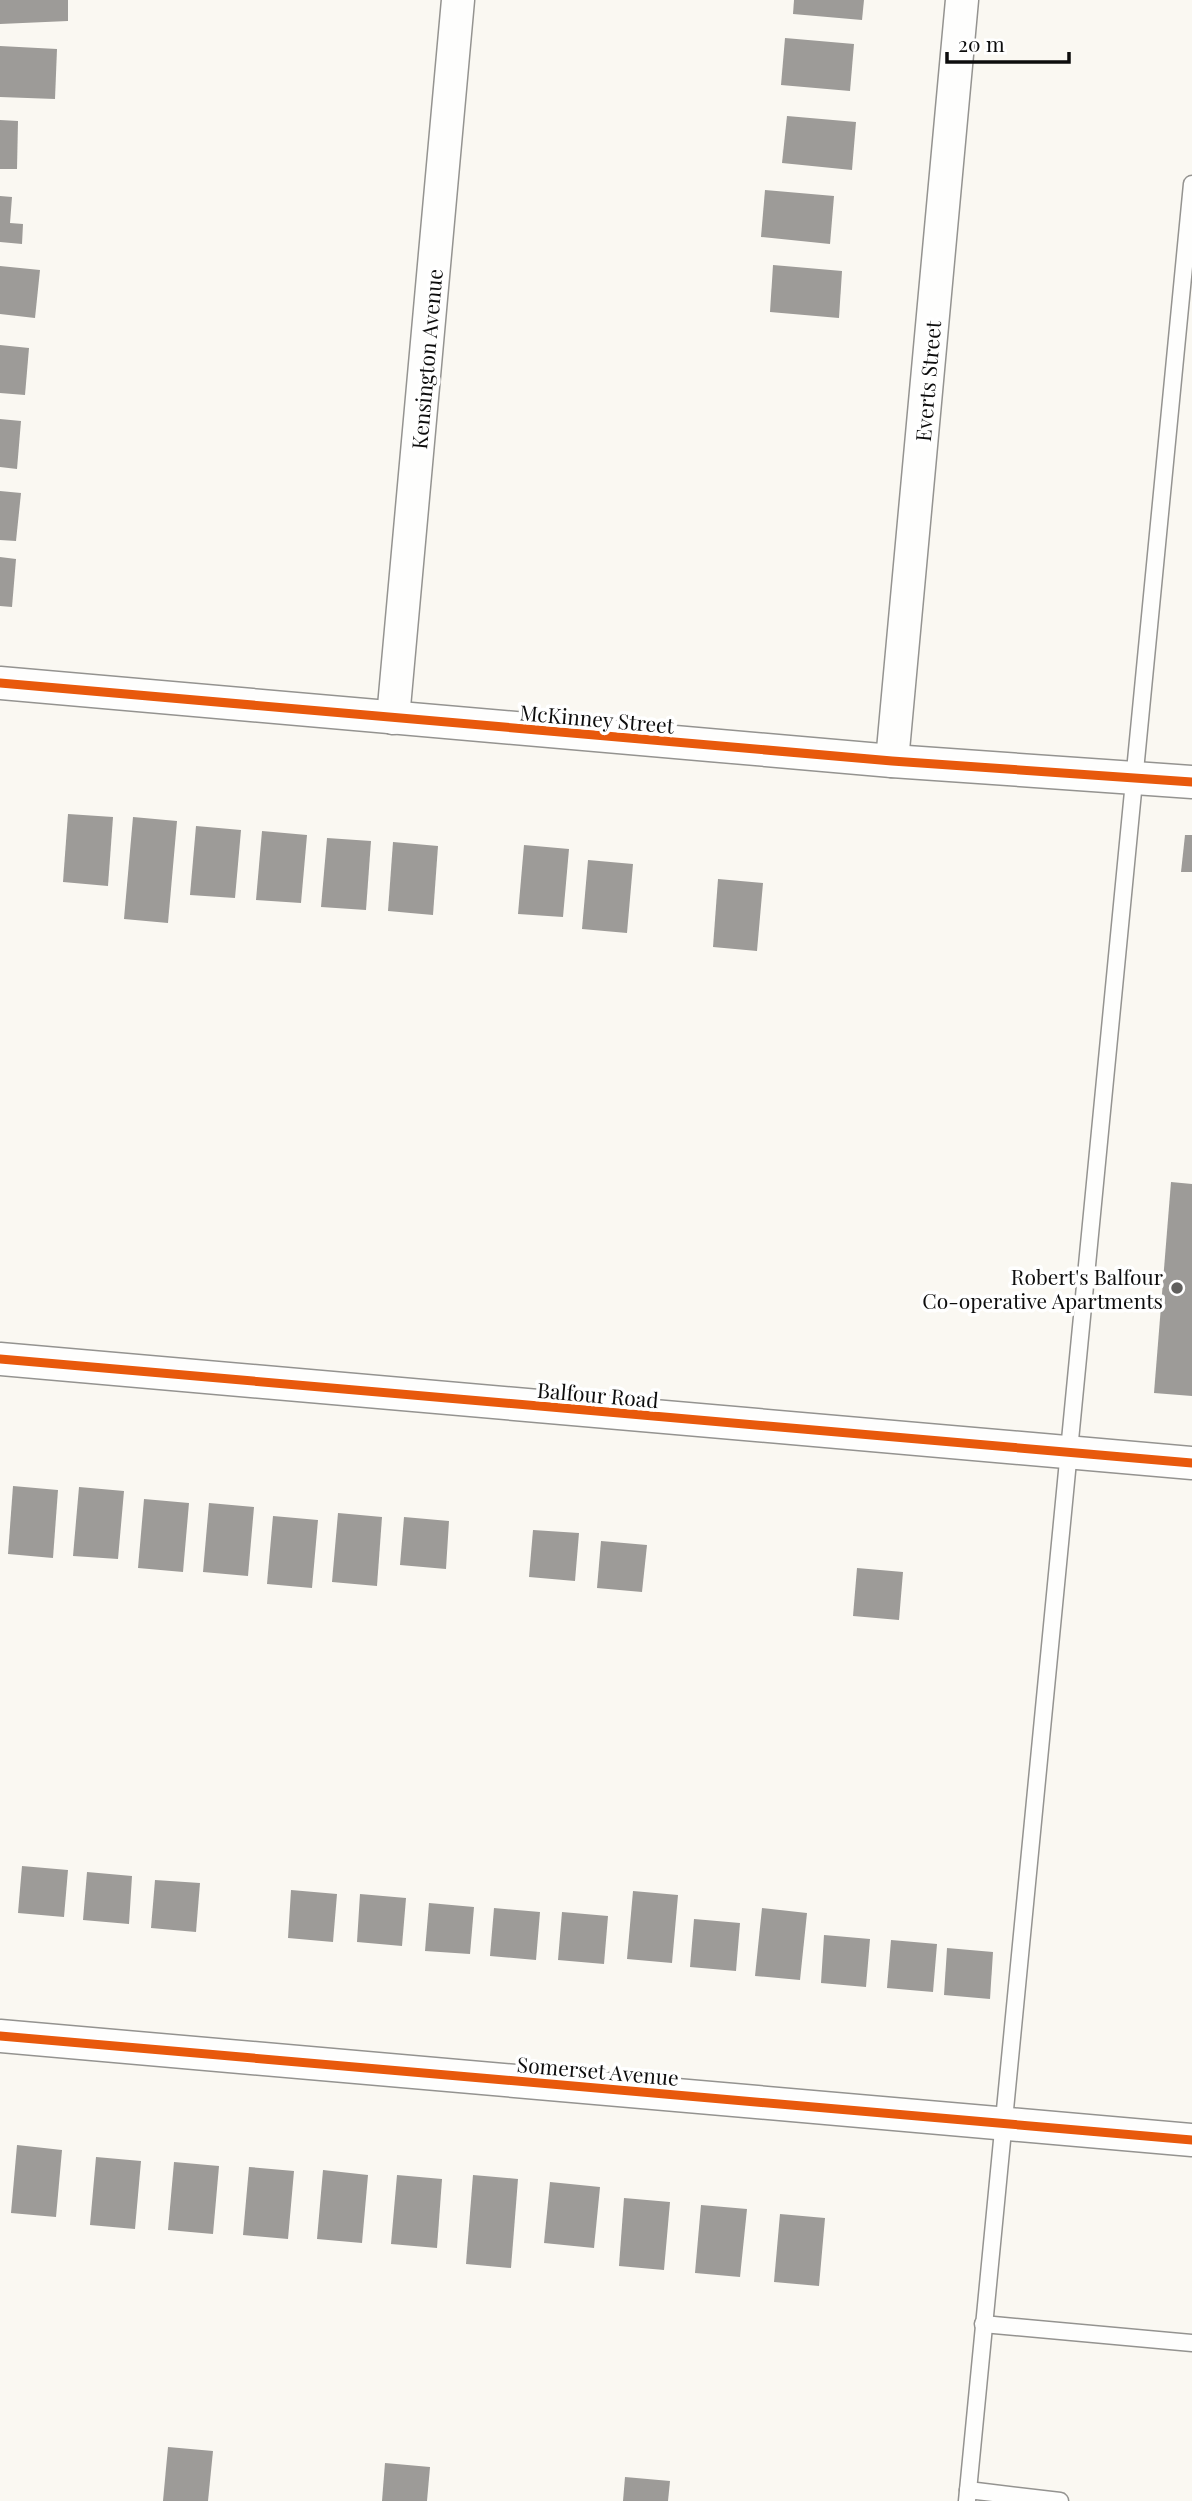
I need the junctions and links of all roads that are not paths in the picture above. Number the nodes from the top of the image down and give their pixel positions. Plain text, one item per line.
1 (458, 0) edge
2 (962, 0) edge
3 (1192, 184) edge
4 (0, 683) edge
5 (393, 718) junction
6 (892, 761) junction
7 (1137, 778) junction
8 (1192, 782) edge
9 (0, 1359) edge
10 (1071, 1452) junction
11 (1192, 1463) edge
12 (0, 2036) edge
13 (1001, 2123) junction
14 (1192, 2140) edge
15 (982, 2325) junction
16 (1192, 2343) edge
17 (967, 2495) edge
18 (1060, 2501) edge

1 - 5 street, Kensington Avenue
2 - 6 street, Everts Street
3 - 7 lane
4 - 5 street, McKinney Street
5 - 6 street, McKinney Street
6 - 7 street, McKinney Street
7 - 8 street, McKinney Street
7 - 10 lane
9 - 10 street, Balfour Road
10 - 11 street, Balfour Road
10 - 13 lane
12 - 13 street, Somerset Avenue
13 - 14 street, Somerset Avenue
13 - 15 lane
15 - 16 lane
15 - 17 lane
17 - 18 lane

